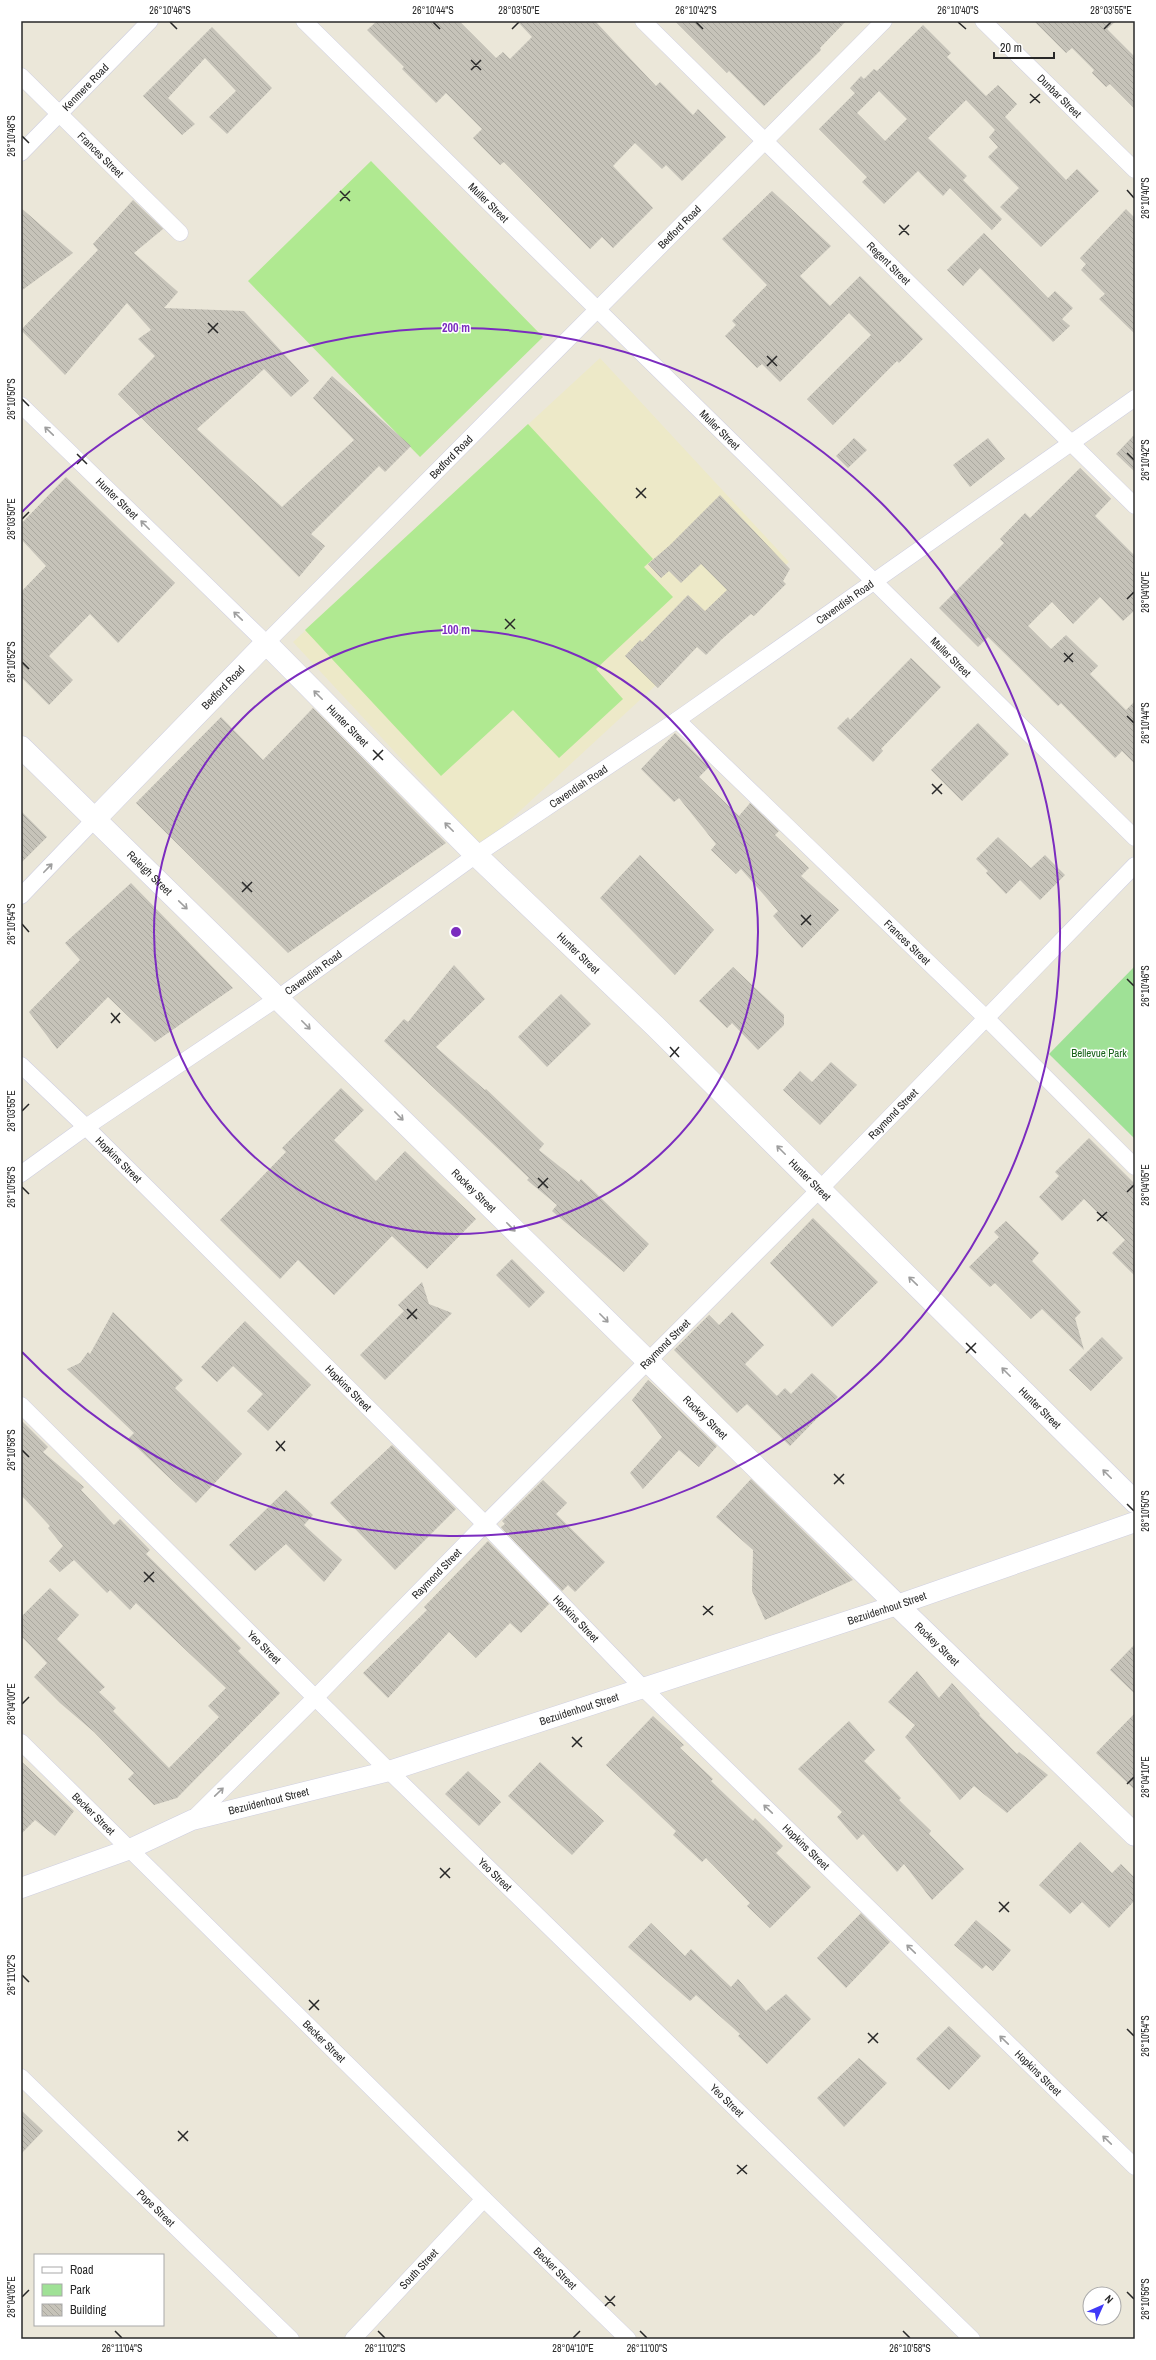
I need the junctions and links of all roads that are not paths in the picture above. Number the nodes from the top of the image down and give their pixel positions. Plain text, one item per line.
1 (150, 21) edge
2 (304, 21) edge
3 (643, 21) edge
4 (884, 21) edge
5 (983, 21) edge
6 (21, 76) edge
7 (59, 114) junction
8 (765, 141) junction
9 (21, 153) edge
10 (1135, 170) edge
11 (180, 233) dead end
12 (598, 310) junction
13 (1135, 398) edge
14 (21, 404) edge
15 (1071, 443) junction
16 (1135, 506) edge
17 (874, 581) junction
18 (266, 643) junction
19 (677, 720) junction
20 (21, 747) edge
21 (94, 820) junction
22 (1135, 838) edge
23 (476, 855) junction
24 (1135, 865) edge
25 (21, 896) edge
26 (278, 998) junction
27 (986, 1018) junction
28 (21, 1065) edge
29 (86, 1127) junction
30 (1135, 1167) edge
31 (21, 1174) edge
32 (820, 1189) junction
33 (648, 1362) junction
34 (21, 1405) edge
35 (1135, 1502) edge
36 (1135, 1522) edge
37 (485, 1524) junction
38 (897, 1605) junction
39 (643, 1688) junction
40 (315, 1698) junction
41 (21, 1742) edge
42 (389, 1771) junction
43 (192, 1820) junction
44 (1135, 1835) edge
45 (130, 1849) junction
46 (21, 1888) edge
47 (21, 2077) edge
48 (1135, 2168) edge
49 (484, 2199) junction
50 (291, 2339) edge
51 (353, 2339) edge
52 (628, 2339) edge
53 (972, 2339) edge

1 - 7 street, Kenmere Road
2 - 12 street, Muller Street
3 - 8 street, Regent Street
4 - 8 street, Bedford Road
5 - 10 street, Dunbar Street
6 - 7 street, Frances Street
7 - 9 street, Kenmere Road
7 - 11 street, Frances Street
8 - 12 street, Bedford Road
8 - 15 street, Regent Street
12 - 17 street, Muller Street
12 - 18 street, Bedford Road
13 - 15 street, Cavendish Road
18 -> 14 street, Hunter Street
15 - 16 street, Regent Street
15 - 17 street, Cavendish Road
17 - 19 street, Cavendish Road
17 - 22 street, Muller Street
18 - 21 main road, Bedford Road
23 -> 18 main road, Hunter Street
19 - 23 street, Cavendish Road
19 - 27 street, Frances Street
20 - 21 main road, Raleigh Street
25 -> 21 street, Bedford Road
21 -> 26 main road, Raleigh Street
23 - 26 street, Cavendish Road
32 -> 23 main road, Hunter Street
24 - 27 street, Raymond Street
26 - 29 street, Cavendish Road
26 -> 33 main road, Rockey Street
27 - 30 street, Frances Street
27 - 32 street, Raymond Street
28 - 29 street, Hopkins Street
29 - 31 street, Cavendish Road
29 - 37 street, Hopkins Street
32 - 33 street, Raymond Street
35 -> 32 main road, Hunter Street
33 - 37 street, Raymond Street
33 - 38 main road, Rockey Street
34 - 40 street, Yeo Street
36 - 38 street, Bezuidenhout Street
37 - 39 street, Hopkins Street
37 - 40 street, Raymond Street
38 - 39 street, Bezuidenhout Street
38 - 44 main road, Rockey Street
39 - 42 street, Bezuidenhout Street
48 -> 39 street, Hopkins Street
40 - 42 street, Yeo Street
43 -> 40 street, Raymond Street
41 - 45 street, Becker Street
42 - 43 street, Bezuidenhout Street
42 - 53 street, Yeo Street
43 - 45 street, Bezuidenhout Street
45 - 46 street, Bezuidenhout Street
45 - 49 street, Becker Street
47 - 50 street, Pope Street
49 - 51 street, South Street
49 - 52 street, Becker Street

